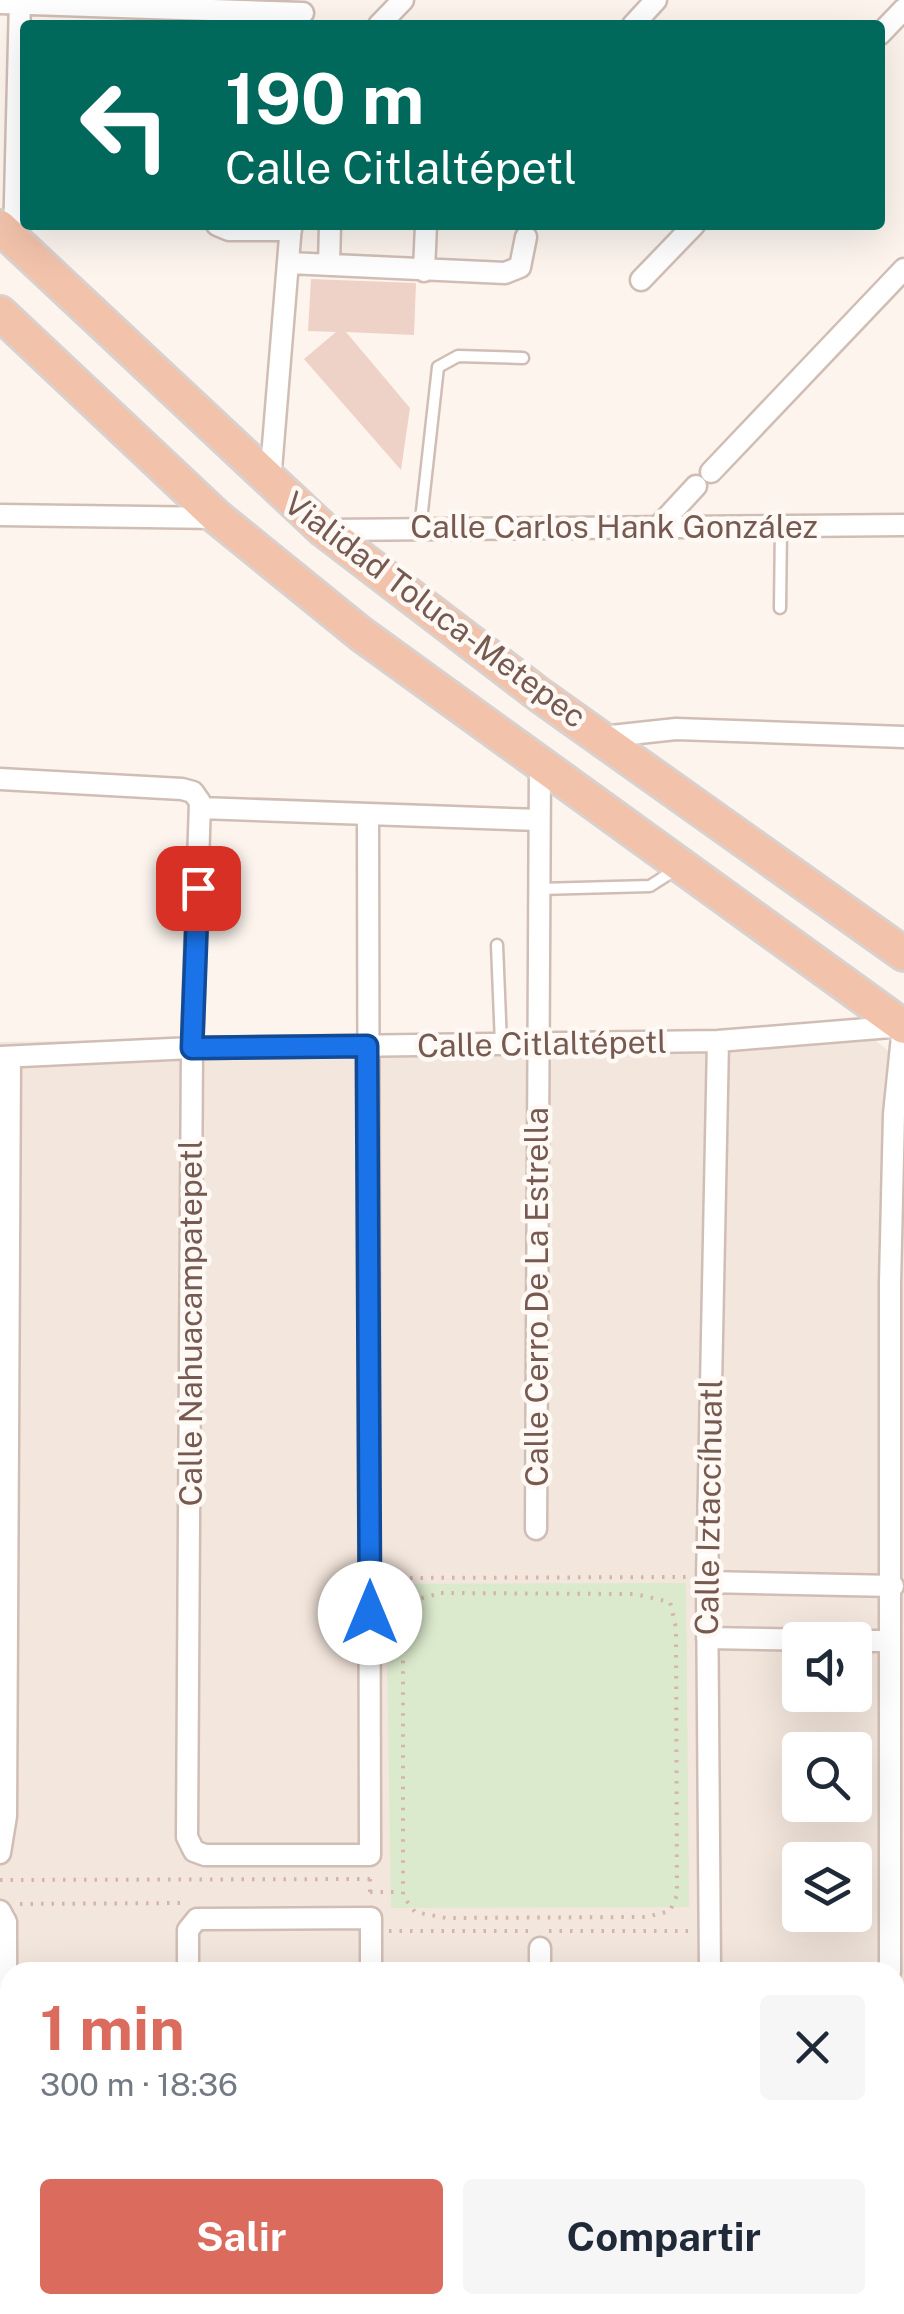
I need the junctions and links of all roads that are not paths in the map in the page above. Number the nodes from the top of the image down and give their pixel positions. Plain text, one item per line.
1 (403, 0) edge
2 (656, 0) edge
3 (13, 2) edge
4 (904, 9) edge
5 (303, 13) edge
6 (385, 20) edge
7 (638, 20) edge
8 (885, 29) edge
9 (20, 109) edge
10 (20, 153) edge
11 (291, 230) edge
12 (330, 230) edge
13 (426, 230) edge
14 (689, 230) edge
15 (7, 234) edge
16 (526, 237) dead end
17 (288, 264) junction
18 (329, 266) junction
19 (904, 269) edge
20 (424, 271) junction
21 (641, 280) dead end
22 (0, 313) edge
23 (523, 358) dead end
24 (270, 482) junction
25 (0, 515) edge
26 (218, 518) junction
27 (659, 526) junction
28 (781, 526) junction
29 (904, 526) edge
30 (420, 529) junction
31 (324, 530) junction
32 (780, 608) dead end
33 (602, 737) junction
34 (904, 737) edge
35 (540, 764) junction
36 (0, 780) edge
37 (198, 802) junction
38 (368, 816) junction
39 (539, 820) junction
40 (682, 864) junction
41 (540, 889) junction
42 (497, 945) dead end
43 (904, 954) edge
44 (904, 1027) edge
45 (718, 1041) junction
46 (538, 1044) junction
47 (501, 1045) junction
48 (367, 1046) junction
49 (192, 1048) junction
50 (5, 1057) edge
51 (536, 1530) dead end
52 (707, 1580) junction
53 (893, 1586) junction
54 (707, 1638) junction
55 (782, 1639) edge
56 (872, 1642) edge
57 (889, 1642) junction
58 (0, 1853) edge
59 (1, 1911) edge
60 (540, 1948) dead end
61 (6, 1962) edge
62 (188, 1962) edge
63 (371, 1962) edge
64 (540, 1962) edge
65 (710, 1962) edge
66 (890, 1962) edge

1 - 6 street
2 - 7 street
3 - 5 street
3 - 9 street
4 - 8 street
10 - 15 street
11 - 17 street
12 - 18 street
13 - 20 street
14 - 21 street
15 - 24 highway, Vialidad Toluca-Metepec
16 - 20 street
17 - 18 street
17 - 24 street
18 - 20 street
19 - 27 street
22 - 26 highway, Vialidad Toluca-Metepec
23 - 30 lane
24 - 31 highway, Vialidad Toluca-Metepec
25 - 26 street
26 - 35 highway, Vialidad Toluca-Metepec
27 - 28 street, Calle Carlos Hank González
27 - 30 street, Calle Carlos Hank González
28 - 29 street, Calle Carlos Hank González
28 - 32 lane
30 - 31 street, Calle Carlos Hank González
31 - 33 highway, Vialidad Toluca-Metepec
33 - 34 street
33 - 43 highway, Vialidad Toluca-Metepec
35 - 39 street, Calle Cerro De La Estrella
35 - 40 highway, Vialidad Toluca-Metepec
36 - 37 street
37 - 38 street
37 - 49 street, Calle Nahuacampatepetl
38 - 39 street
38 - 48 street
39 - 41 street, Calle Cerro De La Estrella
40 - 41 lane
40 - 44 highway, Vialidad Toluca-Metepec
41 - 46 street, Calle Cerro De La Estrella
42 - 47 lane
44 - 45 street, Calle Citlaltépetl
44 - 53 street
45 - 46 street, Calle Citlaltépetl
45 - 52 street, Calle Iztaccíhuatl
46 - 47 street, Calle Citlaltépetl
46 - 51 street, Calle Cerro De La Estrella
47 - 48 street, Calle Citlaltépetl
48 - 49 street, Calle Citlaltépetl
48 - 49 street, Calle Nahuacampatepetl
49 - 50 street, Calle Citlaltépetl
50 - 58 street
52 - 53 street
52 - 54 street, Calle Iztaccíhuatl
53 - 57 street
54 - 55 street
54 - 65 street, Calle Iztaccíhuatl
56 - 57 street
57 - 66 street
59 - 61 street
60 - 64 street
62 - 63 street

